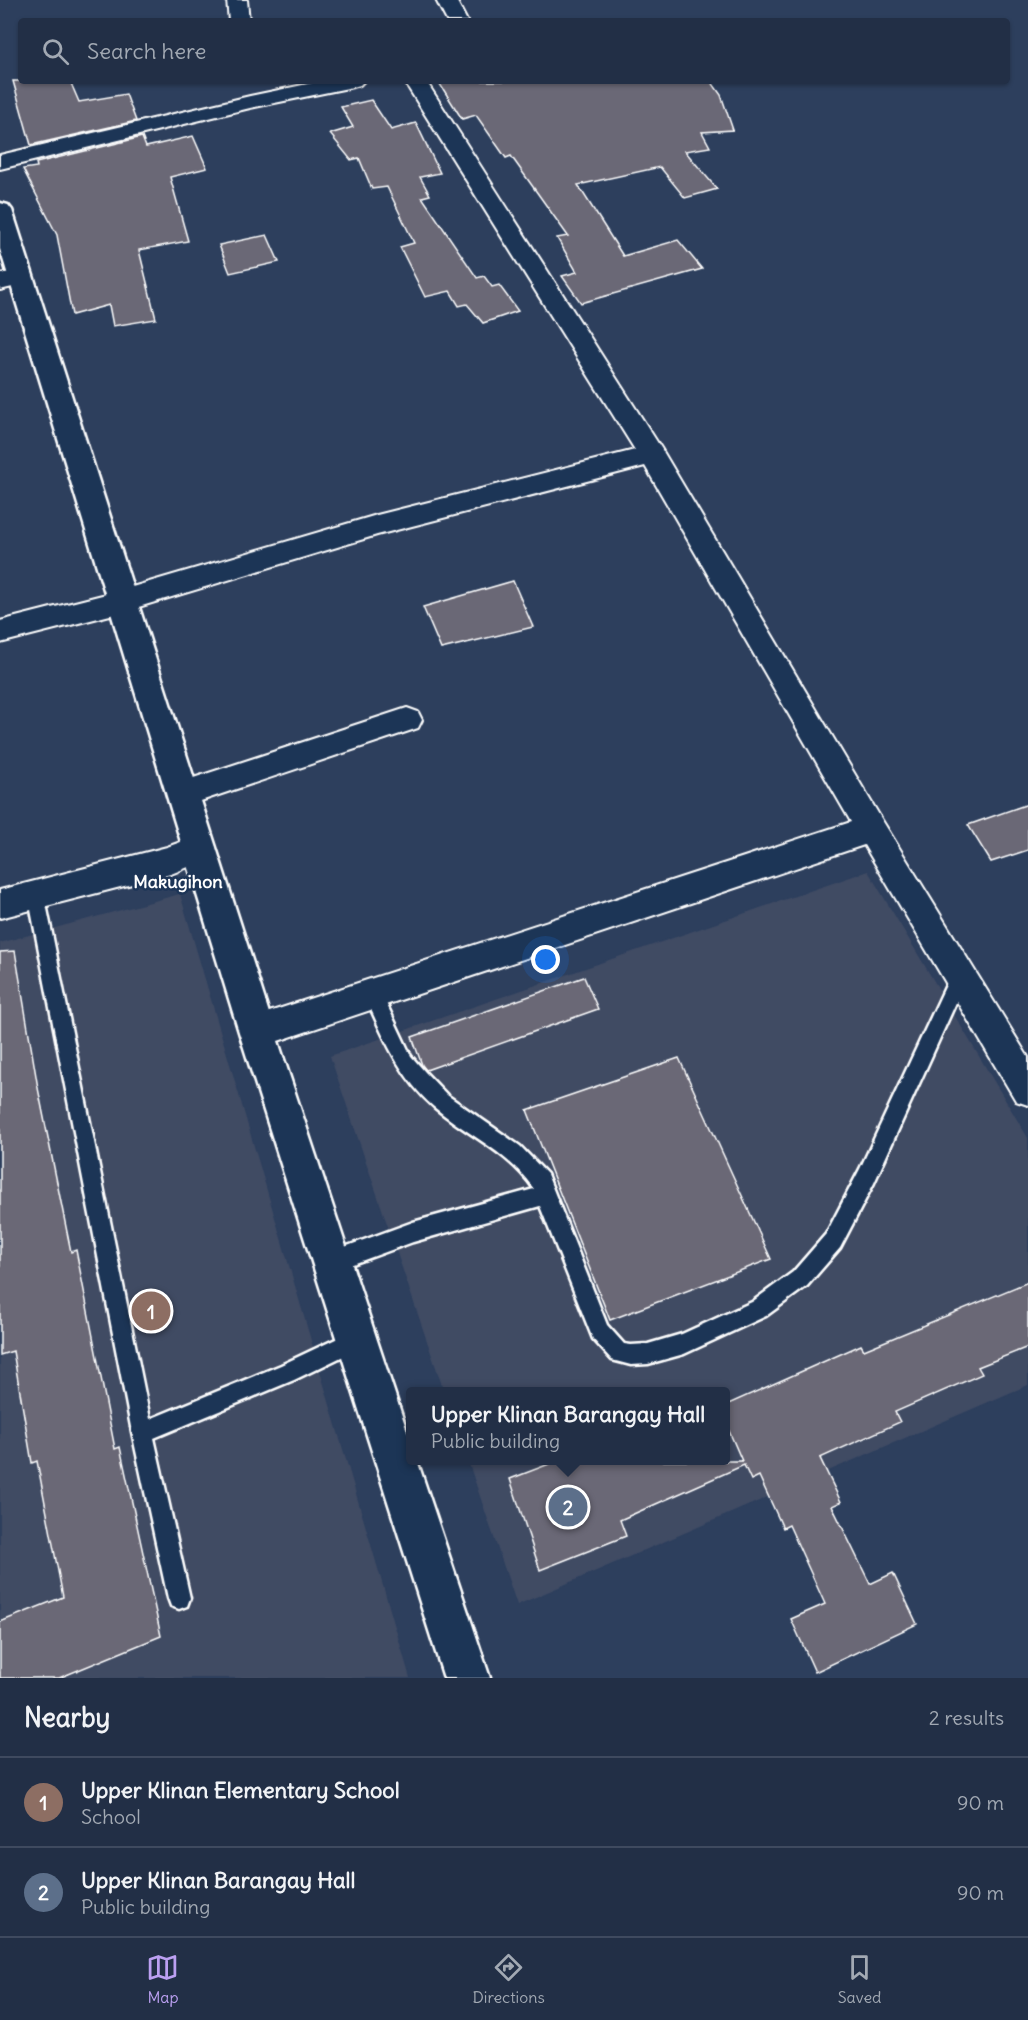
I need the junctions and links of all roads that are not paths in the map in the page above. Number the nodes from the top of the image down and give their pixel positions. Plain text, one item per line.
1 (237, 0) edge
2 (446, 0) edge
3 (239, 18) edge
4 (455, 18) edge
5 (325, 84) edge
6 (418, 84) edge
7 (249, 92) edge
8 (0, 162) edge
9 (0, 210) edge
10 (11, 280) edge
11 (652, 455) junction
12 (122, 601) junction
13 (0, 633) edge
14 (407, 720) dead end
15 (183, 794) junction
16 (871, 829) junction
17 (200, 848) junction
18 (36, 894) junction
19 (0, 904) edge
20 (959, 976) junction
21 (373, 994) junction
22 (257, 1032) junction
23 (1028, 1089) edge
24 (546, 1195) junction
25 (331, 1262) junction
26 (357, 1339) junction
27 (142, 1432) junction
28 (179, 1598) dead end
29 (467, 1678) edge

1 - 3 street
2 - 4 street
5 - 7 street
6 - 11 street
7 - 8 street
9 - 10 street
10 - 12 street
11 - 12 street
11 - 16 street
12 - 13 street
12 - 15 street
14 - 15 street
15 - 17 street
16 - 20 street
16 - 21 street
17 - 18 street
17 - 22 street
18 - 19 street
18 - 27 lane
20 - 23 street
20 - 24 lane
21 - 22 street
21 - 24 lane
22 - 25 street
24 - 25 lane
25 - 26 street
26 - 27 lane
26 - 29 street
27 - 28 lane

